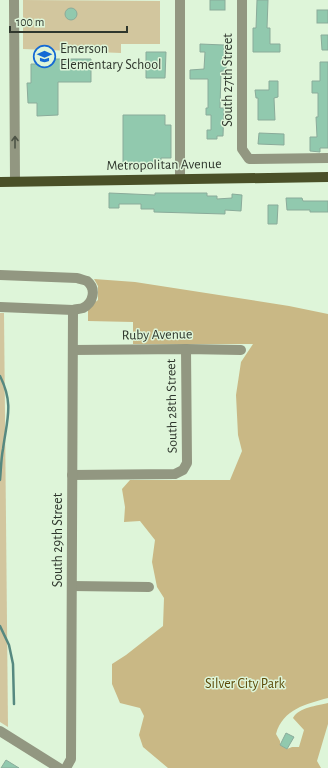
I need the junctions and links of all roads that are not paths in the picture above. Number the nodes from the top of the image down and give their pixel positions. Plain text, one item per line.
1 (14, 0) edge
2 (180, 0) edge
3 (242, 0) edge
4 (328, 158) edge
5 (328, 177) edge
6 (180, 179) junction
7 (15, 181) junction
8 (0, 182) edge
9 (0, 275) edge
10 (0, 306) edge
11 (73, 310) junction
12 (186, 349) junction
13 (74, 350) junction
14 (241, 350) dead end
15 (72, 475) junction
16 (72, 586) junction
17 (149, 587) dead end
18 (0, 732) edge
19 (59, 768) edge
20 (66, 768) edge

7 -> 1 street
2 - 6 street
3 - 4 street, South 27th Street
5 - 6 main road, Metropolitan Avenue
6 - 7 main road, Metropolitan Avenue
7 - 8 main road, Metropolitan Avenue
9 - 11 street
10 - 11 street
11 - 13 street, South 29th Street
12 - 13 street, Ruby Avenue
12 - 14 street, Ruby Avenue
12 - 15 street, South 28th Street
13 - 15 street, South 29th Street
15 - 16 street, South 29th Street
16 - 17 street
16 - 20 street, South 29th Street
18 - 19 street

